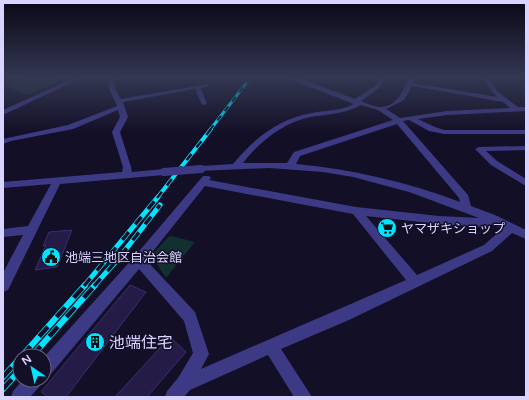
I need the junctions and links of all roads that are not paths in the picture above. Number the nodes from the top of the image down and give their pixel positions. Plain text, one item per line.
1 (40, 96) edge
2 (116, 96) edge
3 (158, 96) edge
4 (201, 96) edge
5 (340, 96) edge
6 (366, 96) edge
7 (405, 96) edge
8 (485, 96) edge
9 (501, 96) edge
10 (505, 100) junction
11 (357, 103) junction
12 (120, 104) junction
13 (204, 104) dead end
14 (380, 109) junction
15 (516, 109) junction
16 (526, 109) edge
17 (3, 113) edge
18 (410, 118) junction
19 (398, 121) junction
20 (526, 132) edge
21 (3, 142) edge
22 (526, 148) edge
23 (236, 166) junction
24 (290, 166) junction
25 (206, 169) junction
26 (127, 175) junction
27 (57, 181) junction
28 (203, 182) junction
29 (526, 183) edge
30 (3, 185) edge
31 (466, 208) junction
32 (356, 211) junction
33 (491, 218) junction
34 (510, 228) junction
35 (32, 230) junction
36 (3, 232) edge
37 (526, 235) edge
38 (139, 260) junction
39 (414, 281) junction
40 (3, 286) edge
41 (271, 347) junction
42 (52, 359) edge
43 (184, 384) junction
44 (27, 388) edge
45 (19, 397) edge
46 (173, 397) edge
47 (304, 397) edge

1 - 17 street
2 - 12 street
3 - 12 street
4 - 13 street
5 - 11 street
6 - 11 street
7 - 14 street
8 - 10 street
9 - 10 street
10 - 15 street
11 - 14 street
11 - 23 street
12 - 21 street
12 - 26 street
14 - 19 street
15 - 16 street
15 - 18 street
18 - 19 street
18 - 20 street
19 - 24 street
19 - 31 street
22 - 29 street
23 - 24 street
23 - 25 street
24 - 31 street
25 - 26 street, bridge
25 - 28 street
26 - 27 street
27 - 30 street
27 - 35 street
28 - 32 street
28 - 38 street
31 - 33 street
32 - 33 street
32 - 39 street
33 - 34 street
34 - 37 street
34 - 39 street
35 - 36 street
35 - 40 street
38 - 42 street
38 - 43 street
39 - 41 street
41 - 43 street
41 - 47 street
43 - 46 street
44 - 45 street

